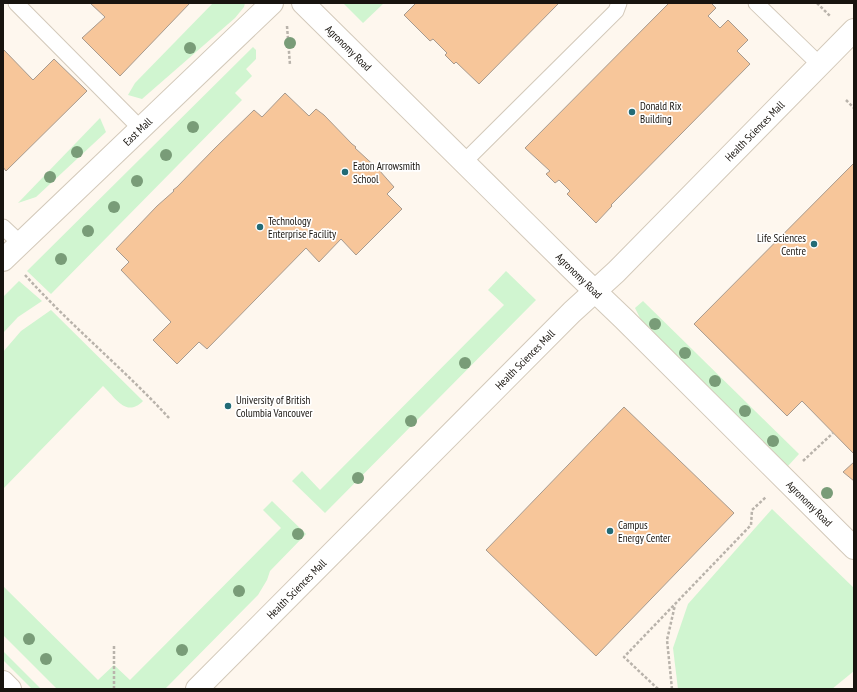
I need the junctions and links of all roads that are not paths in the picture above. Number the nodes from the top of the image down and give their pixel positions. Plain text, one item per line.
1 (16, 3) edge
2 (272, 3) edge
3 (303, 3) edge
4 (619, 3) edge
5 (756, 3) edge
6 (854, 30) edge
7 (820, 65) junction
8 (140, 128) junction
9 (464, 162) junction
10 (3, 227) edge
11 (20, 243) junction
12 (3, 260) edge
13 (595, 291) junction
14 (854, 548) edge
15 (3, 682) edge
16 (10, 689) edge
17 (197, 689) edge

1 - 8 lane
2 - 8 street, East Mall
3 - 9 street, Agronomy Road
4 - 9 lane
5 - 7 lane
6 - 7 street, Health Sciences Mall
7 - 13 street, Health Sciences Mall
8 - 11 street, East Mall
9 - 13 street, Agronomy Road
10 - 11 lane
11 - 12 street, East Mall
13 - 14 street, Agronomy Road
13 - 17 street, Health Sciences Mall
15 - 16 street

